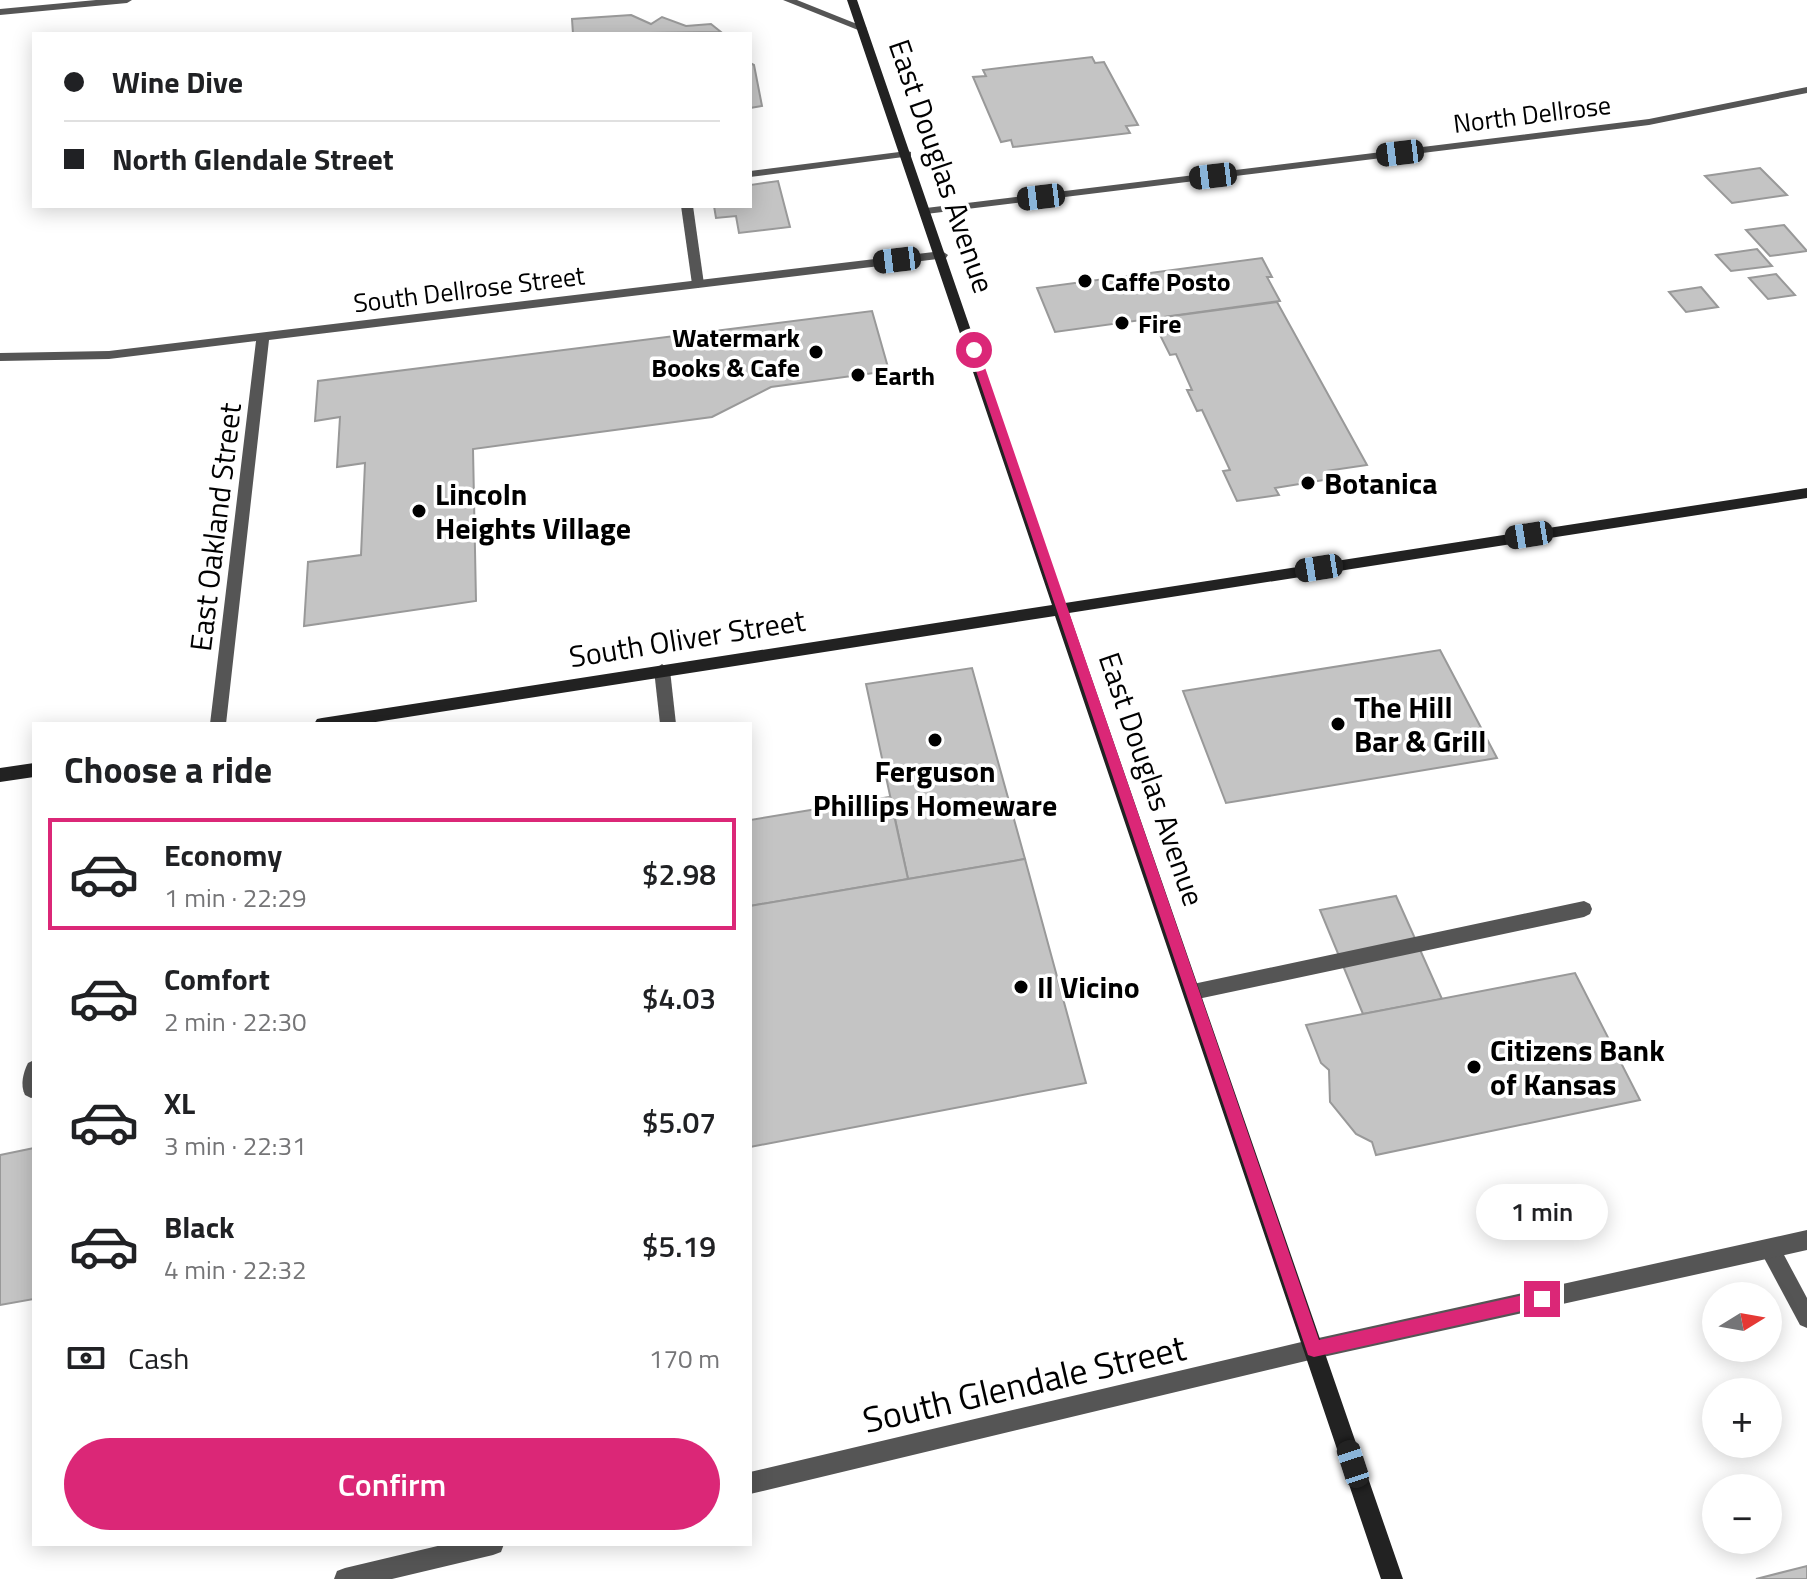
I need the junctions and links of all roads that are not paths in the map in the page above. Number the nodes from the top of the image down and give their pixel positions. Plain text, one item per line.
1 (127, 0) edge
2 (788, 0) edge
3 (852, 0) edge
4 (0, 12) edge
5 (862, 28) junction
6 (1807, 90) edge
7 (907, 154) junction
8 (752, 174) edge
9 (687, 208) edge
10 (926, 211) junction
11 (942, 255) junction
12 (698, 284) junction
13 (263, 336) junction
14 (0, 357) edge
15 (1807, 493) edge
16 (1062, 607) junction
17 (662, 670) junction
18 (218, 722) edge
19 (335, 722) edge
20 (668, 722) edge
21 (32, 770) edge
22 (0, 775) edge
23 (1584, 909) dead end
24 (1193, 992) junction
25 (1807, 1240) edge
26 (1770, 1249) junction
27 (1807, 1318) edge
28 (1314, 1349) junction
29 (752, 1483) edge
30 (485, 1546) edge
31 (345, 1579) edge
32 (1392, 1579) edge

1 - 4 street
2 - 5 street
3 - 5 main road, East Douglas Avenue
5 - 7 main road, East Douglas Avenue
6 - 10 street, North Dellrose
7 - 8 street
7 - 10 main road, East Douglas Avenue
9 - 12 street
10 - 11 main road, East Douglas Avenue
11 - 12 street, South Dellrose Street
11 - 16 main road, East Douglas Avenue
12 - 13 street, South Dellrose Street
13 - 14 street, South Dellrose Street
13 - 18 street, East Oakland Street
15 - 16 main road, South Oliver Street
16 - 17 main road, South Oliver Street
16 - 24 main road, East Douglas Avenue
17 - 19 main road, South Oliver Street
17 - 20 street
21 - 22 main road
23 - 24 street
24 - 28 main road, East Douglas Avenue
25 - 26 street, South Glendale Street
26 - 27 street
26 - 28 street, South Glendale Street
28 - 29 street, South Glendale Street
28 - 32 main road, East Douglas Avenue
30 - 31 street

